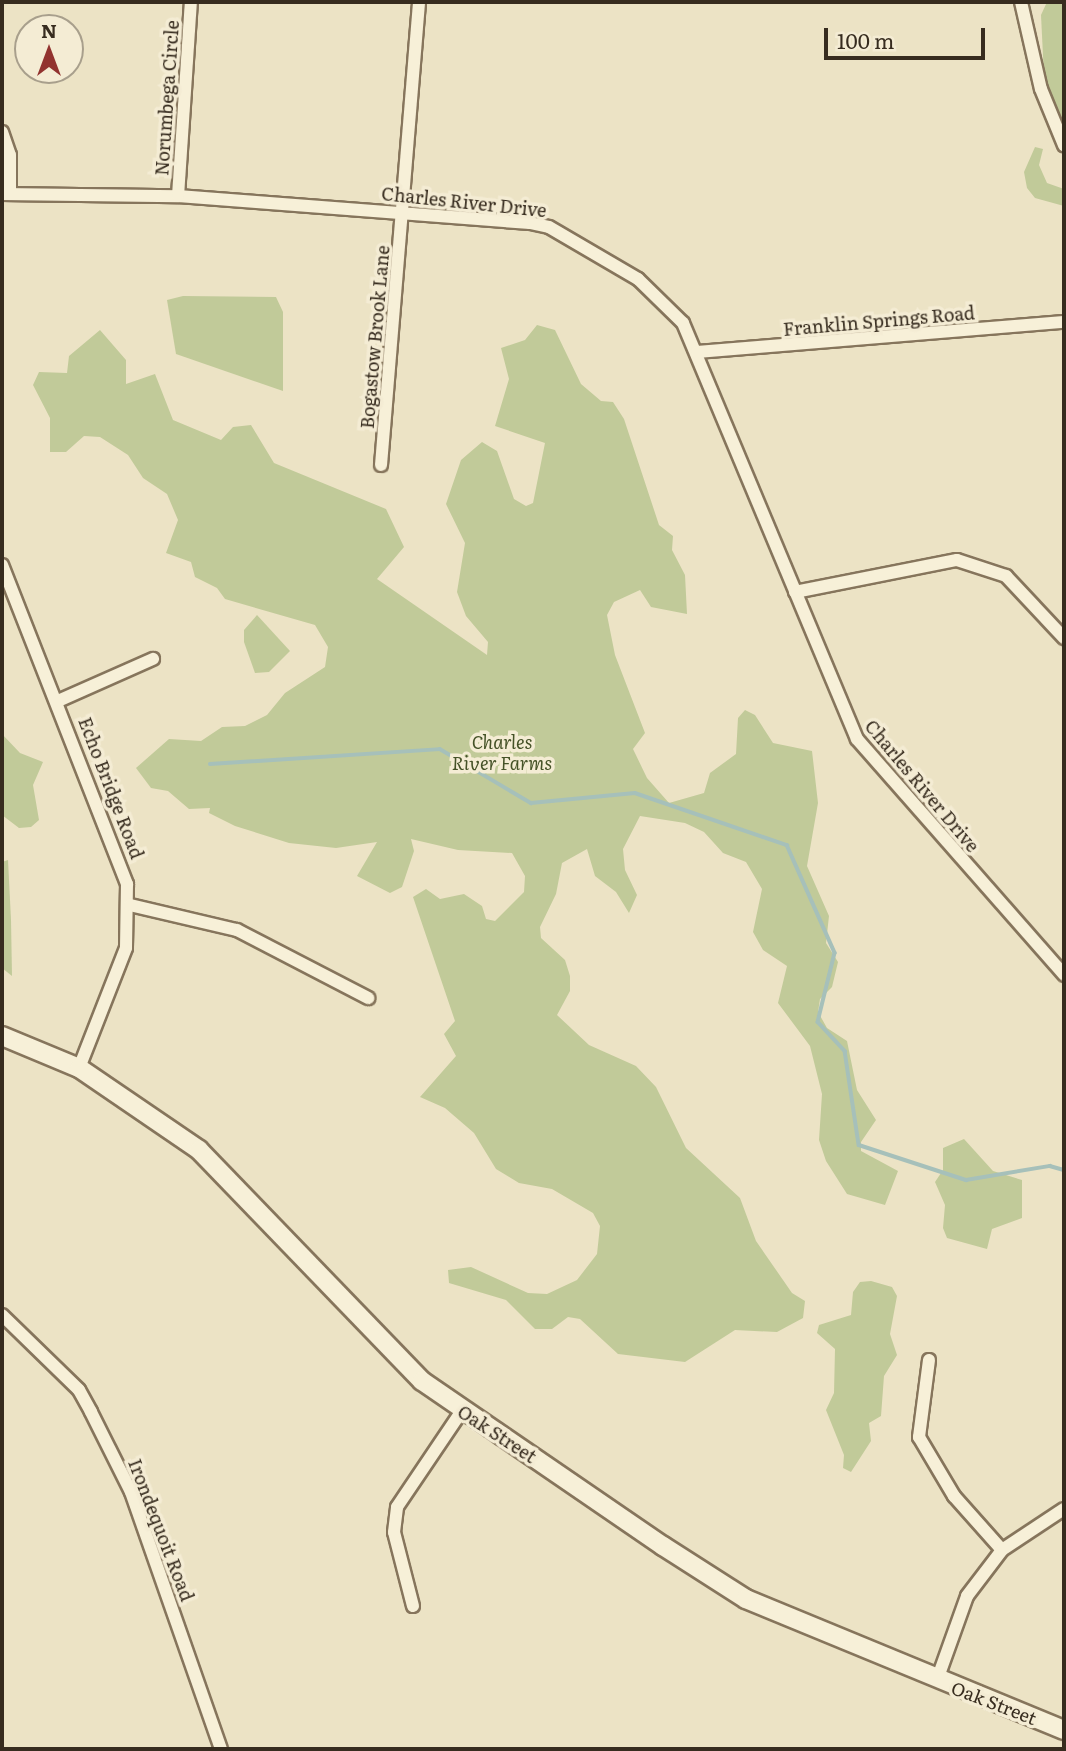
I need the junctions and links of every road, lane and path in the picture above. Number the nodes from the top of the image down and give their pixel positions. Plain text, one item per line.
1 (191, 2) edge
2 (419, 2) edge
3 (1021, 2) edge
4 (2, 132) edge
5 (1064, 145) edge
6 (6, 194) edge
7 (178, 196) junction
8 (403, 212) junction
9 (1064, 322) edge
10 (697, 352) junction
11 (381, 465) dead end
12 (2, 565) edge
13 (795, 592) junction
14 (8, 597) edge
15 (1064, 638) edge
16 (153, 659) dead end
17 (58, 701) junction
18 (130, 905) junction
19 (1064, 975) edge
20 (368, 998) dead end
21 (2, 1036) edge
22 (79, 1068) junction
23 (2, 1315) edge
24 (929, 1360) dead end
25 (461, 1412) junction
26 (1064, 1509) edge
27 (1002, 1550) junction
28 (413, 1606) dead end
29 (937, 1680) junction
30 (1064, 1730) edge
31 (221, 1749) edge

1 - 7 street, Norumbega Circle
2 - 8 street
3 - 5 street
4 - 6 street
6 - 7 street, Charles River Drive
7 - 8 street, Charles River Drive
8 - 10 street, Charles River Drive
8 - 11 street, Bogastow Brook Lane
9 - 10 street, Franklin Springs Road
10 - 13 street, Charles River Drive
12 - 14 street, Echo Bridge Road
13 - 15 street
13 - 19 street, Charles River Drive
14 - 17 street, Echo Bridge Road
16 - 17 street
17 - 18 street, Echo Bridge Road
18 - 20 street
18 - 22 street, Echo Bridge Road
21 - 22 main road, Oak Street
22 - 25 main road, Oak Street
23 - 31 street, Irondequoit Road
24 - 27 street
25 - 28 street
25 - 29 main road, Oak Street
26 - 27 street
27 - 29 street
29 - 30 main road, Oak Street

